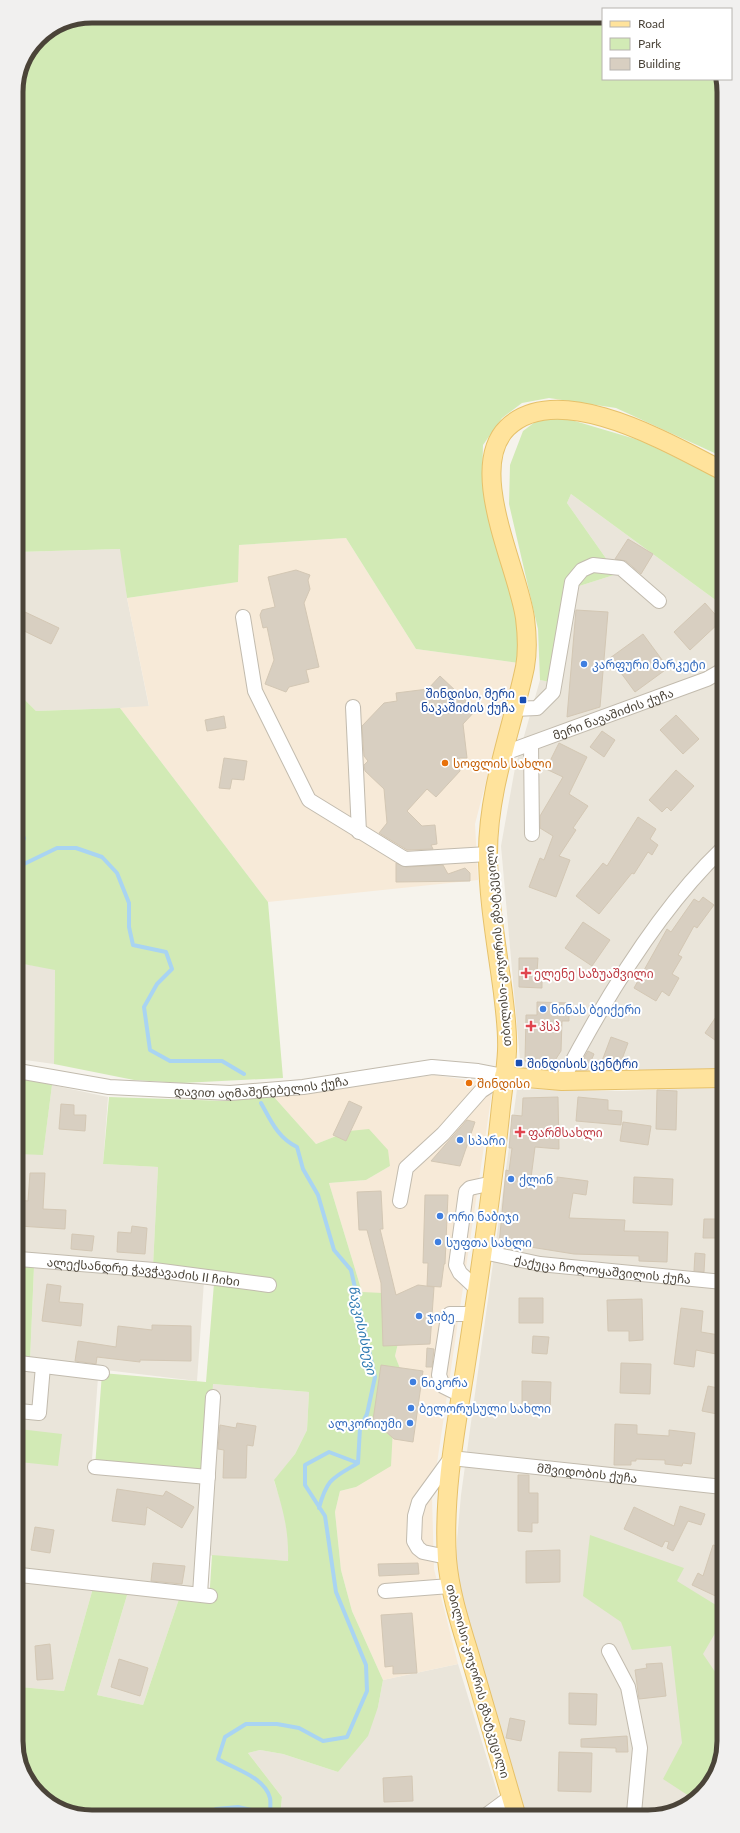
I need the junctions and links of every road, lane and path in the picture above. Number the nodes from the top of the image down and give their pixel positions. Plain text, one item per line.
1 (717, 468) edge
2 (659, 601) dead end
3 (243, 618) dead end
4 (717, 673) edge
5 (353, 707) dead end
6 (514, 709) junction
7 (531, 744) junction
8 (502, 754) junction
9 (359, 832) junction
10 (532, 834) dead end
11 (488, 854) junction
12 (717, 854) edge
13 (23, 1072) edge
14 (504, 1076) junction
15 (717, 1078) edge
16 (562, 1081) junction
17 (493, 1183) junction
18 (400, 1200) dead end
19 (483, 1252) junction
20 (23, 1259) edge
21 (717, 1281) edge
22 (269, 1285) dead end
23 (478, 1289) junction
24 (474, 1314) junction
25 (23, 1364) edge
26 (43, 1366) junction
27 (102, 1373) dead end
28 (461, 1395) junction
29 (213, 1397) dead end
30 (23, 1411) edge
31 (451, 1458) junction
32 (95, 1467) dead end
33 (208, 1477) junction
34 (717, 1486) edge
35 (447, 1557) junction
36 (23, 1575) edge
37 (450, 1586) junction
38 (385, 1592) dead end
39 (609, 1651) dead end
40 (513, 1806) edge
41 (500, 1810) edge
42 (634, 1810) edge

1 - 6 main road, თბილისი-კოჯორის გზატკეცილი
2 - 6 street
3 - 9 street
4 - 7 street, მერი ნავაშიძის ქუჩა
5 - 9 street
6 - 8 main road, თბილისი-კოჯორის გზატკეცილი
7 - 8 street, მერი ნავაშიძის ქუჩა
7 - 10 street
8 - 11 main road, თბილისი-კოჯორის გზატკეცილი
9 - 11 street
11 - 14 main road, თბილისი-კოჯორის გზატკეცილი
12 - 16 street
13 - 14 street, დავით აღმაშენებელის ქუჩა
14 - 16 main road
14 - 17 main road, თბილისი-კოჯორის გზატკეცილი
14 - 18 street
15 - 16 main road
17 - 19 main road, თბილისი-კოჯორის გზატკეცილი
17 - 23 street
19 - 21 street, ქაქუცა ჩოლოყაშვილის ქუჩა
19 - 23 main road, თბილისი-კოჯორის გზატკეცილი
20 - 22 street, ალექსანდრე ჭავჭავაძის II ჩიხი
23 - 24 main road, თბილისი-კოჯორის გზატკეცილი
24 - 28 main road, თბილისი-კოჯორის გზატკეცილი
24 - 28 street
25 - 26 street
26 - 27 street
26 - 30 street
28 - 31 main road, თბილისი-კოჯორის გზატკეცილი
29 - 33 street
31 - 34 street, მშვიდობის ქუჩა
31 - 35 main road, თბილისი-კოჯორის გზატკეცილი
31 - 35 street
32 - 33 street
33 - 36 street
35 - 37 main road, თბილისი-კოჯორის გზატკეცილი
37 - 38 street
37 - 40 main road, თბილისი-კოჯორის გზატკეცილი
39 - 42 street
40 - 41 street

